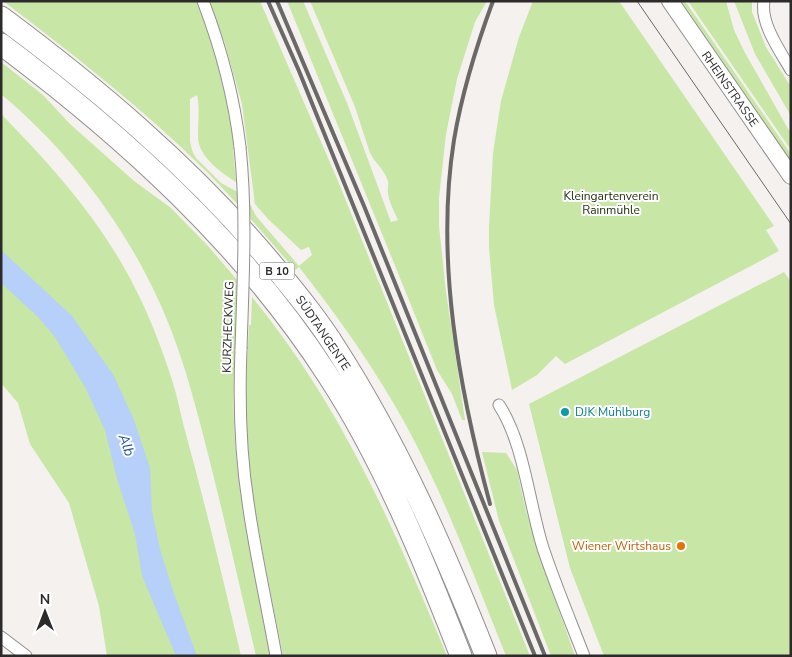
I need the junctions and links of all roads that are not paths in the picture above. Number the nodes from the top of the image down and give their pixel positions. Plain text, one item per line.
1 (203, 1) edge
2 (670, 1) edge
3 (764, 1) edge
4 (1, 18) edge
5 (1, 44) edge
6 (791, 70) edge
7 (791, 176) edge
8 (499, 405) dead end
9 (1, 637) edge
10 (26, 656) edge
11 (276, 656) edge
12 (461, 656) edge
13 (486, 656) edge
14 (584, 656) edge

1 - 11 street, KURZHECKWEG, bridge
2 - 7 main road, RHEINSTRASSE
3 - 6 street
4 - 13 highway, SÜDTANGENTE / B 10
5 - 12 highway, SÜDTANGENTE / B 10
8 - 14 street
9 - 10 street

